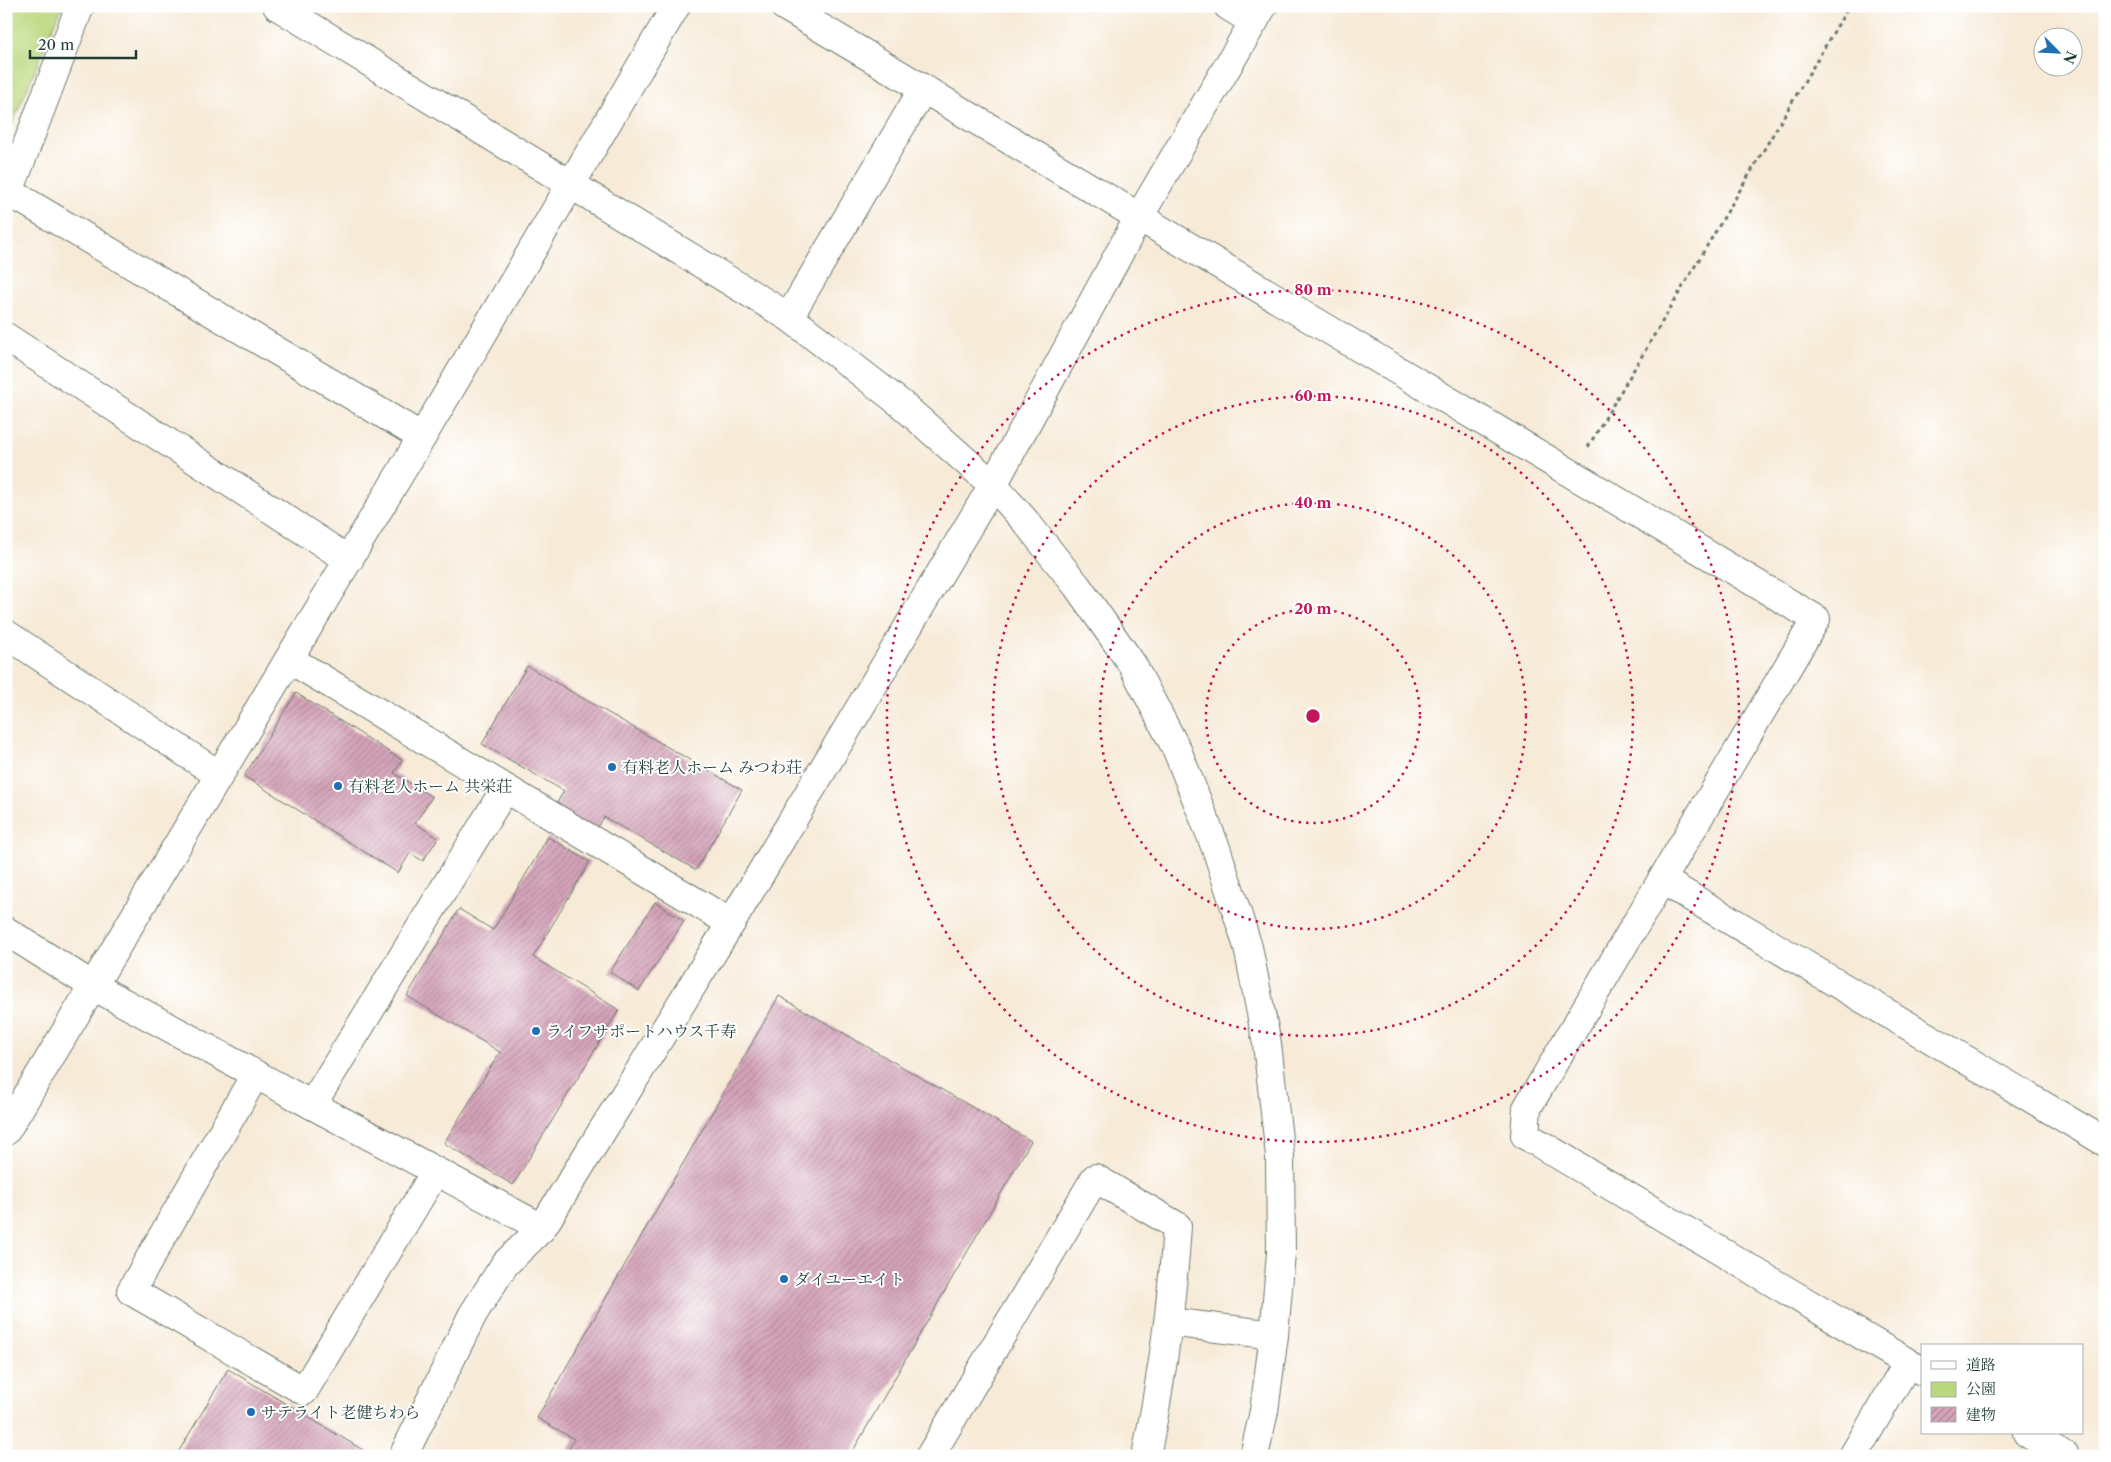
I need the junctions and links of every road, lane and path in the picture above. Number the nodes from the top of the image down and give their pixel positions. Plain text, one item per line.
1 (80, 6) edge
2 (277, 6) edge
3 (676, 6) edge
4 (784, 6) edge
5 (1228, 6) edge
6 (1849, 6) edge
7 (1259, 14) edge
8 (923, 89) junction
9 (571, 185) junction
10 (7, 194) edge
11 (1139, 217) junction
12 (789, 316) junction
13 (6, 337) edge
14 (422, 437) junction
15 (1572, 474) junction
16 (993, 485) junction
17 (349, 560) junction
18 (6, 634) edge
19 (289, 660) junction
20 (219, 775) junction
21 (506, 790) junction
22 (1662, 880) junction
23 (730, 923) junction
24 (6, 930) edge
25 (93, 986) junction
26 (255, 1074) junction
27 (312, 1105) junction
28 (6, 1131) edge
29 (2105, 1142) edge
30 (435, 1172) junction
31 (542, 1228) junction
32 (1169, 1322) junction
33 (1274, 1335) junction
34 (1915, 1367) edge
35 (2029, 1434) edge
36 (403, 1456) edge
37 (930, 1456) edge
38 (1146, 1456) edge
39 (1254, 1456) edge
40 (1854, 1456) edge
41 (2065, 1456) edge

1 - 10 street
2 - 9 street
3 - 9 street
4 - 8 street
5 - 7 street
6 - 15 path
7 - 11 street
8 - 11 street
8 - 12 street
9 - 12 street
9 - 14 street
10 - 14 street
11 - 15 street
11 - 16 street
12 - 16 street
13 - 17 street
14 - 17 street
15 - 22 street
16 - 23 street
16 - 33 street
17 - 19 street
18 - 20 street
19 - 20 street
19 - 21 street
20 - 25 street
21 - 23 street
21 - 27 street
22 - 29 street
22 - 34 street
23 - 31 street
24 - 25 street
25 - 26 street
25 - 28 street
26 - 27 street
26 - 30 street
27 - 30 street
30 - 31 street
31 - 36 street
32 - 33 street
32 - 37 street
32 - 38 street
33 - 39 street
34 - 40 street
35 - 41 street

